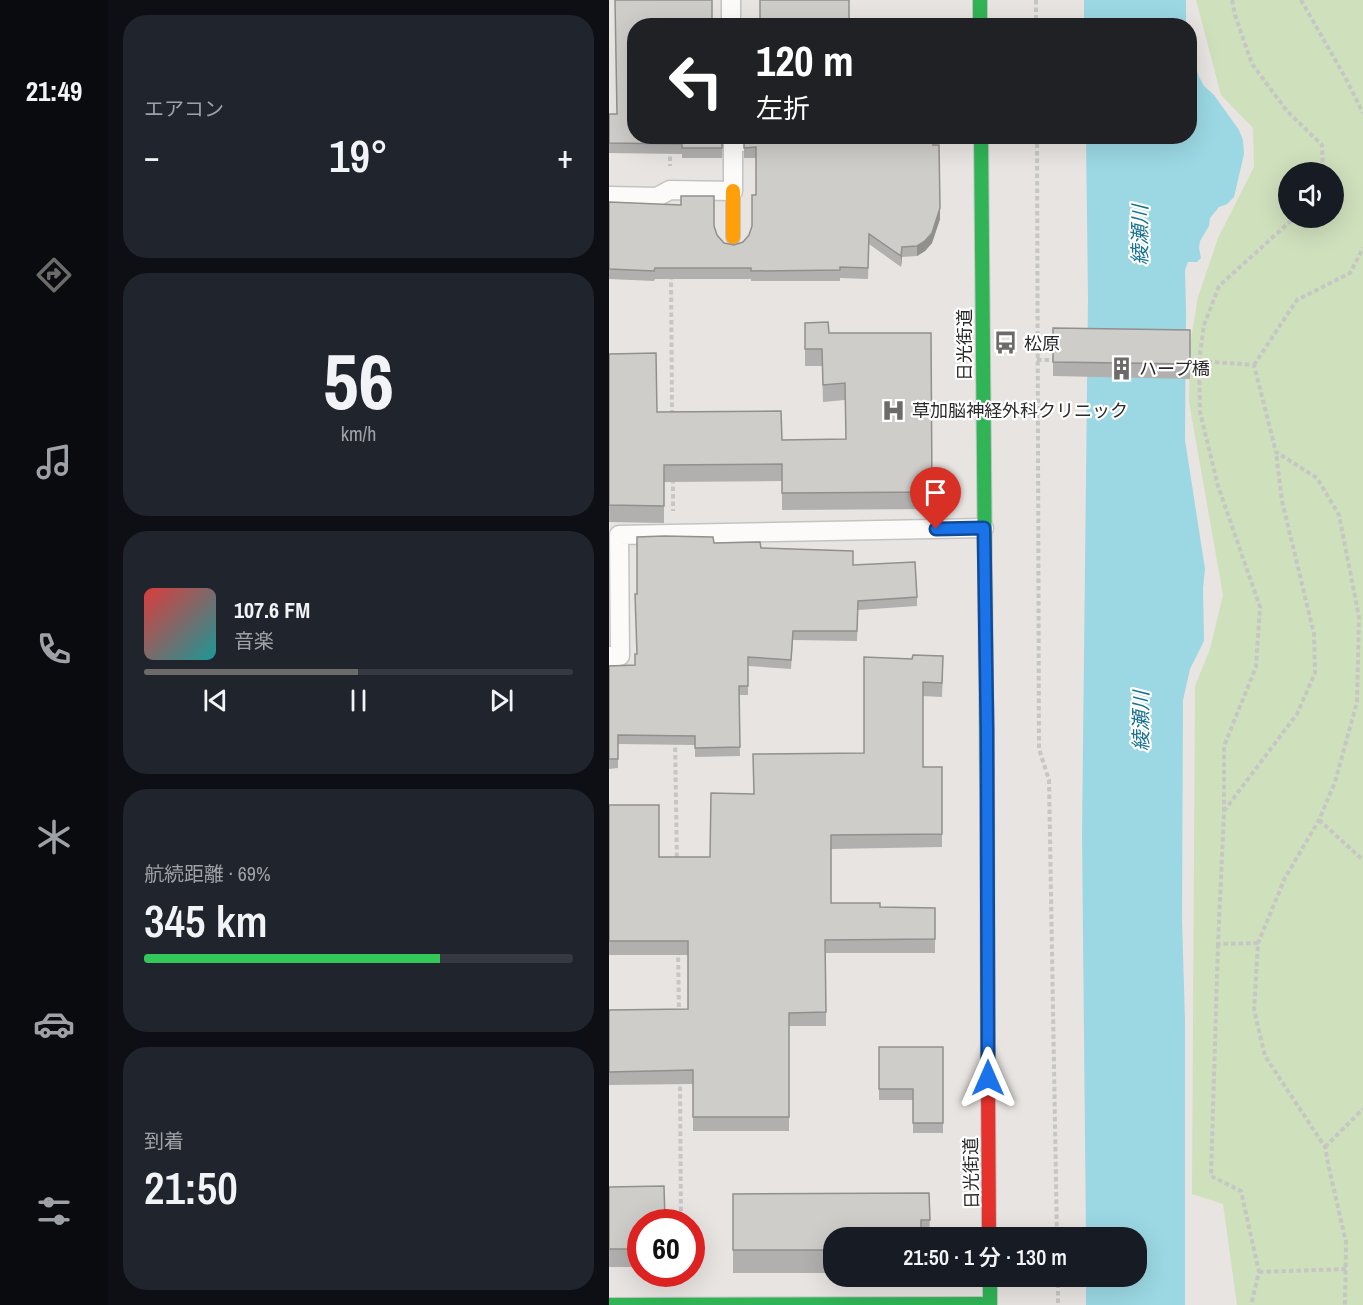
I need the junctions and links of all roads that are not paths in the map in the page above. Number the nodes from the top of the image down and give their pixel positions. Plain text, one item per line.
1 (731, 0) edge
2 (979, 0) edge
3 (731, 18) edge
4 (980, 18) edge
5 (733, 144) edge
6 (981, 144) edge
7 (733, 191) junction
8 (609, 196) edge
9 (733, 237) dead end
10 (984, 528) junction
11 (609, 656) edge
12 (989, 1227) edge
13 (990, 1287) edge
14 (609, 1305) edge
15 (990, 1305) edge

1 - 3 lane
2 - 4 main road
5 - 7 lane
6 - 10 main road, 日光街道
7 - 8 lane
7 - 9 main road
10 - 11 lane
10 - 12 main road, 日光街道
13 - 15 main road
14 - 15 main road

